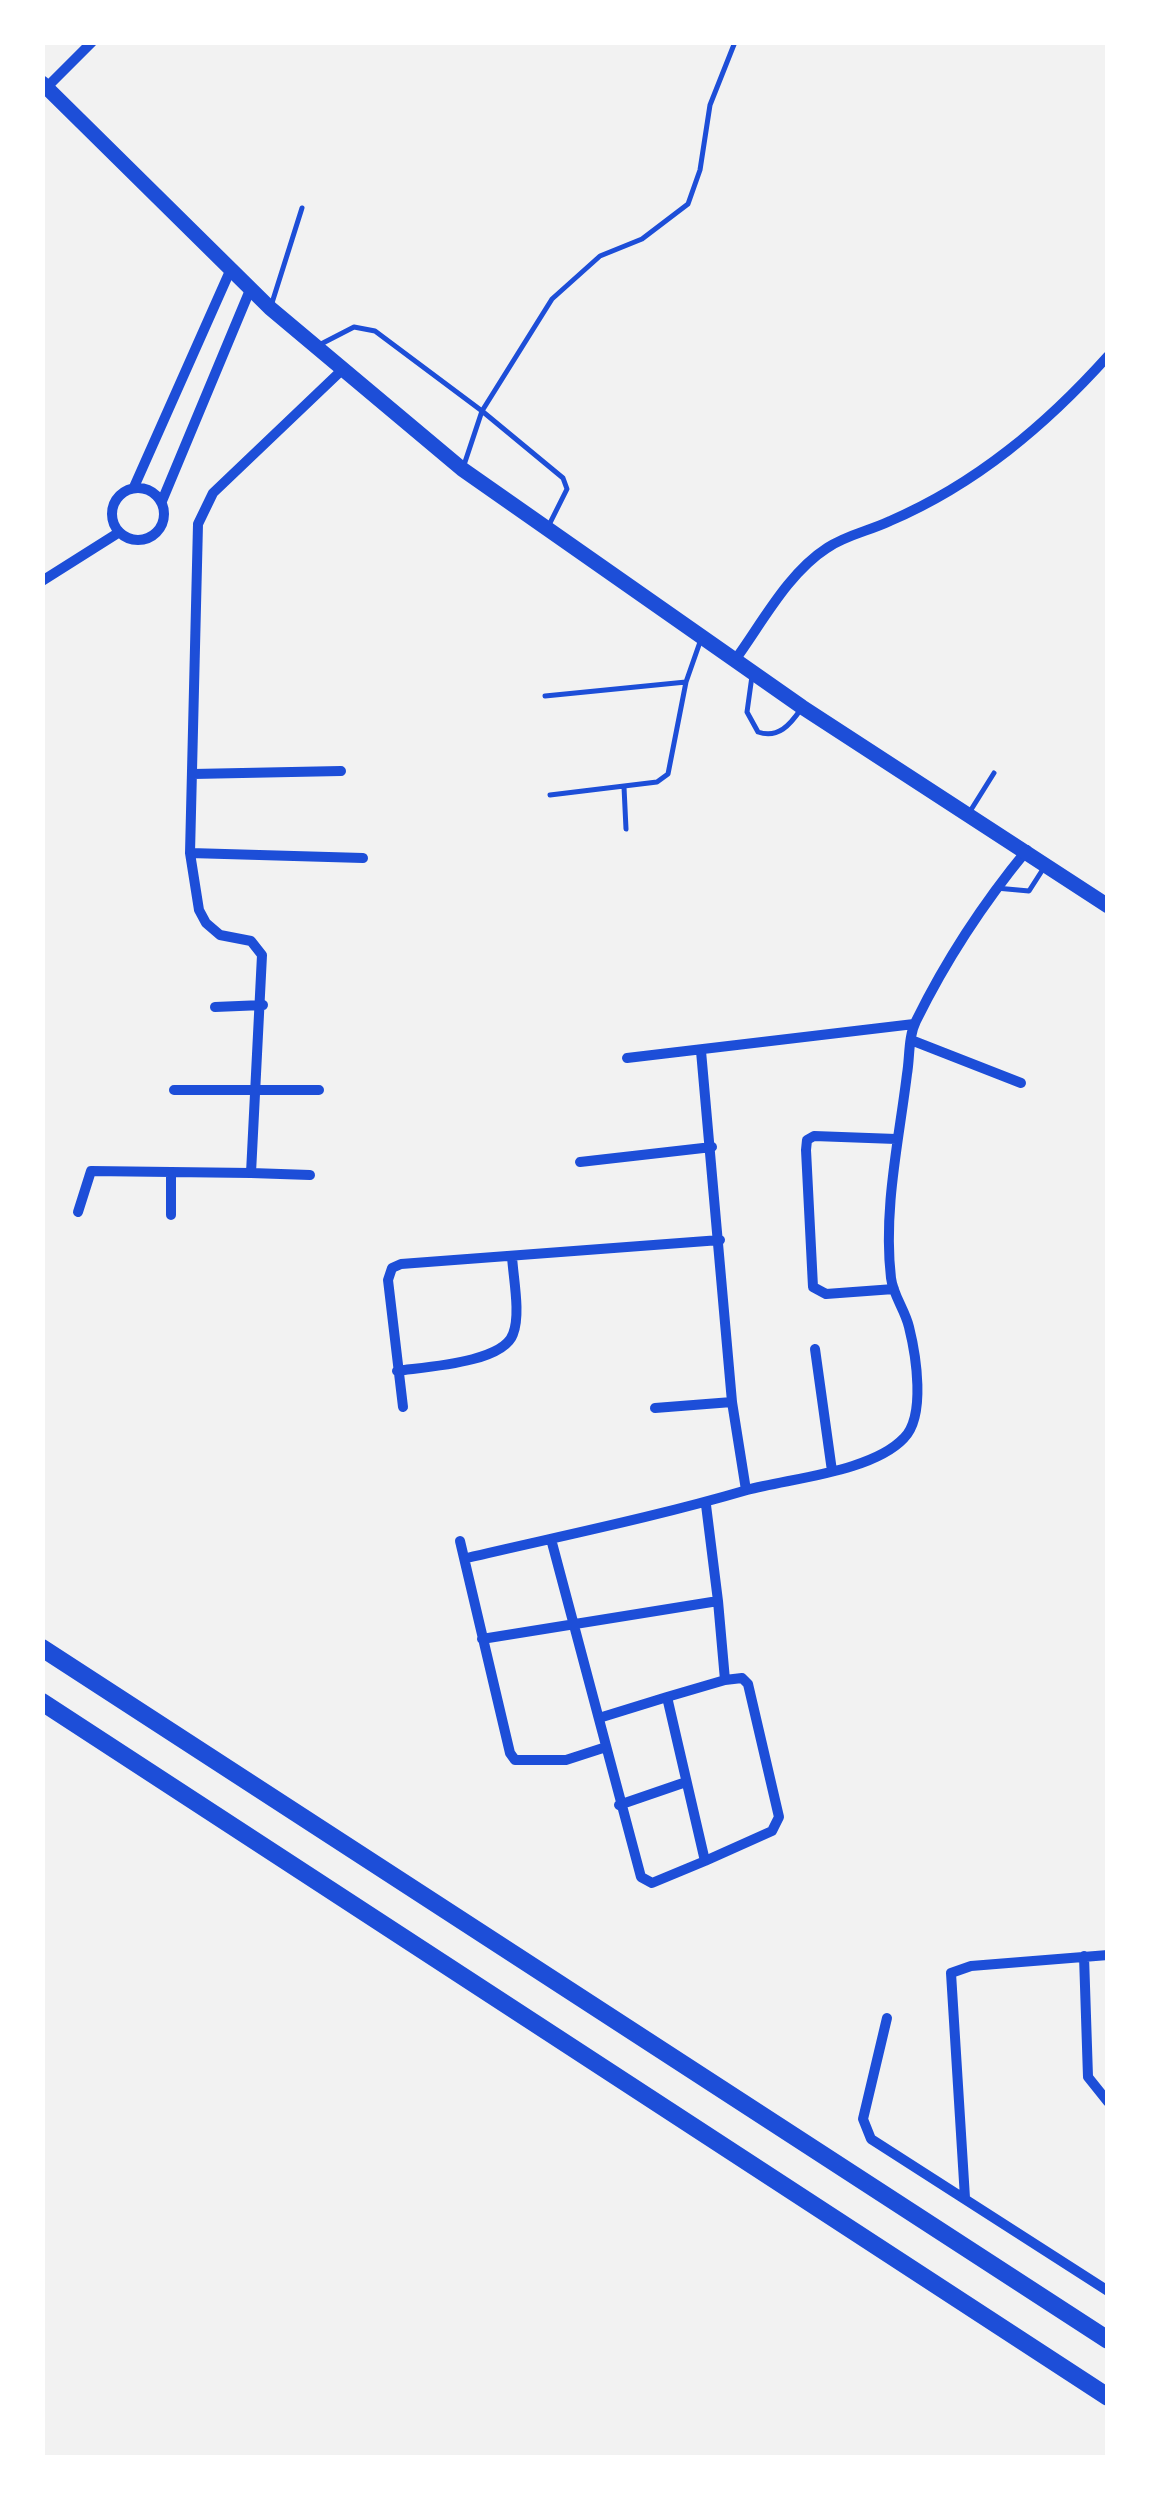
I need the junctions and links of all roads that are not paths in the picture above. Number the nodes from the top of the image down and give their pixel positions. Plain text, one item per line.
1 (92, 42) edge
2 (734, 42) edge
3 (45, 87) edge
4 (302, 208) dead end
5 (230, 270) junction
6 (250, 290) junction
7 (270, 308) junction
8 (314, 348) junction
9 (1108, 356) edge
10 (342, 370) junction
11 (482, 412) junction
12 (462, 469) junction
13 (134, 487) junction
14 (162, 501) junction
15 (546, 530) junction
16 (118, 532) junction
17 (42, 581) edge
18 (702, 638) junction
19 (734, 660) junction
20 (752, 672) junction
21 (686, 682) junction
22 (545, 696) dead end
23 (802, 707) junction
24 (341, 771) dead end
25 (994, 772) dead end
26 (193, 774) junction
27 (624, 786) junction
28 (550, 795) dead end
29 (969, 813) junction
30 (626, 830) dead end
31 (1028, 850) junction
32 (190, 853) junction
33 (363, 858) dead end
34 (1046, 863) junction
35 (996, 888) junction
36 (1108, 906) edge
37 (262, 1005) junction
38 (215, 1007) dead end
39 (914, 1024) junction
40 (911, 1040) junction
41 (701, 1052) junction
42 (627, 1058) dead end
43 (1021, 1083) dead end
44 (258, 1087) junction
45 (174, 1090) dead end
46 (318, 1090) dead end
47 (896, 1139) junction
48 (712, 1147) junction
49 (580, 1162) dead end
50 (251, 1173) junction
51 (172, 1174) junction
52 (310, 1174) dead end
53 (78, 1212) dead end
54 (170, 1216) dead end
55 (720, 1240) junction
56 (512, 1256) junction
57 (894, 1289) junction
58 (815, 1349) dead end
59 (397, 1371) junction
60 (732, 1402) junction
61 (402, 1406) dead end
62 (655, 1408) dead end
63 (832, 1471) junction
64 (746, 1490) junction
65 (706, 1505) junction
66 (551, 1539) junction
67 (460, 1540) dead end
68 (467, 1558) junction
69 (718, 1601) junction
70 (572, 1627) junction
71 (482, 1639) junction
72 (42, 1648) edge
73 (725, 1680) junction
74 (667, 1698) junction
75 (42, 1702) edge
76 (599, 1718) junction
77 (603, 1748) junction
78 (686, 1782) junction
79 (619, 1805) junction
80 (705, 1861) junction
81 (1108, 1954) edge
82 (1084, 1956) junction
83 (886, 2018) dead end
84 (1108, 2102) edge
85 (965, 2198) junction
86 (1108, 2291) edge
87 (1108, 2340) edge
88 (1108, 2397) edge

1 - 3 street
2 - 11 lane
3 - 5 highway
4 - 7 lane
5 - 6 highway
5 - 13 street
6 - 7 highway
6 - 14 street
7 - 8 highway
8 - 10 highway
8 - 11 lane
9 - 19 street
10 - 12 highway
10 - 26 street
11 - 12 lane
11 - 15 lane
12 - 15 highway
13 - 14 street
13 - 16 street
14 - 16 street
15 - 18 highway
16 - 17 street
18 - 19 highway
18 - 21 lane
19 - 20 highway
20 - 23 highway
20 - 23 lane
21 - 22 lane
21 - 27 lane
23 - 29 highway
24 - 26 street
25 - 29 lane
26 - 32 street
27 - 28 lane
27 - 30 lane
29 - 31 highway
31 - 34 highway
31 - 35 street
32 - 33 street
32 - 37 street
34 - 35 lane
34 - 36 highway
35 - 39 street
37 - 38 street
37 - 44 street
39 - 40 street
39 - 41 street
40 - 43 street
40 - 47 street
41 - 42 street
41 - 48 street
44 - 45 street
44 - 46 street
44 - 50 street
47 - 57 street
47 - 57 street
48 - 49 street
48 - 55 street
50 - 51 street
50 - 52 street
51 - 53 street
51 - 54 street
55 - 56 street
55 - 60 street
56 - 59 street
56 - 59 street
57 - 63 street
58 - 63 street
59 - 61 street
60 - 62 street
60 - 64 street
63 - 64 street
64 - 65 street
65 - 66 street
65 - 69 street
66 - 68 street
66 - 70 street
67 - 68 street
68 - 71 street
69 - 70 street
69 - 73 street
70 - 71 street
70 - 76 street
71 - 77 street
72 - 87 highway
73 - 74 street
73 - 80 street
74 - 76 street
74 - 78 street
75 - 88 highway
76 - 77 street
77 - 79 street
78 - 79 street
78 - 80 street
79 - 80 street
81 - 82 street
82 - 84 street
82 - 85 street
83 - 85 street
85 - 86 street

